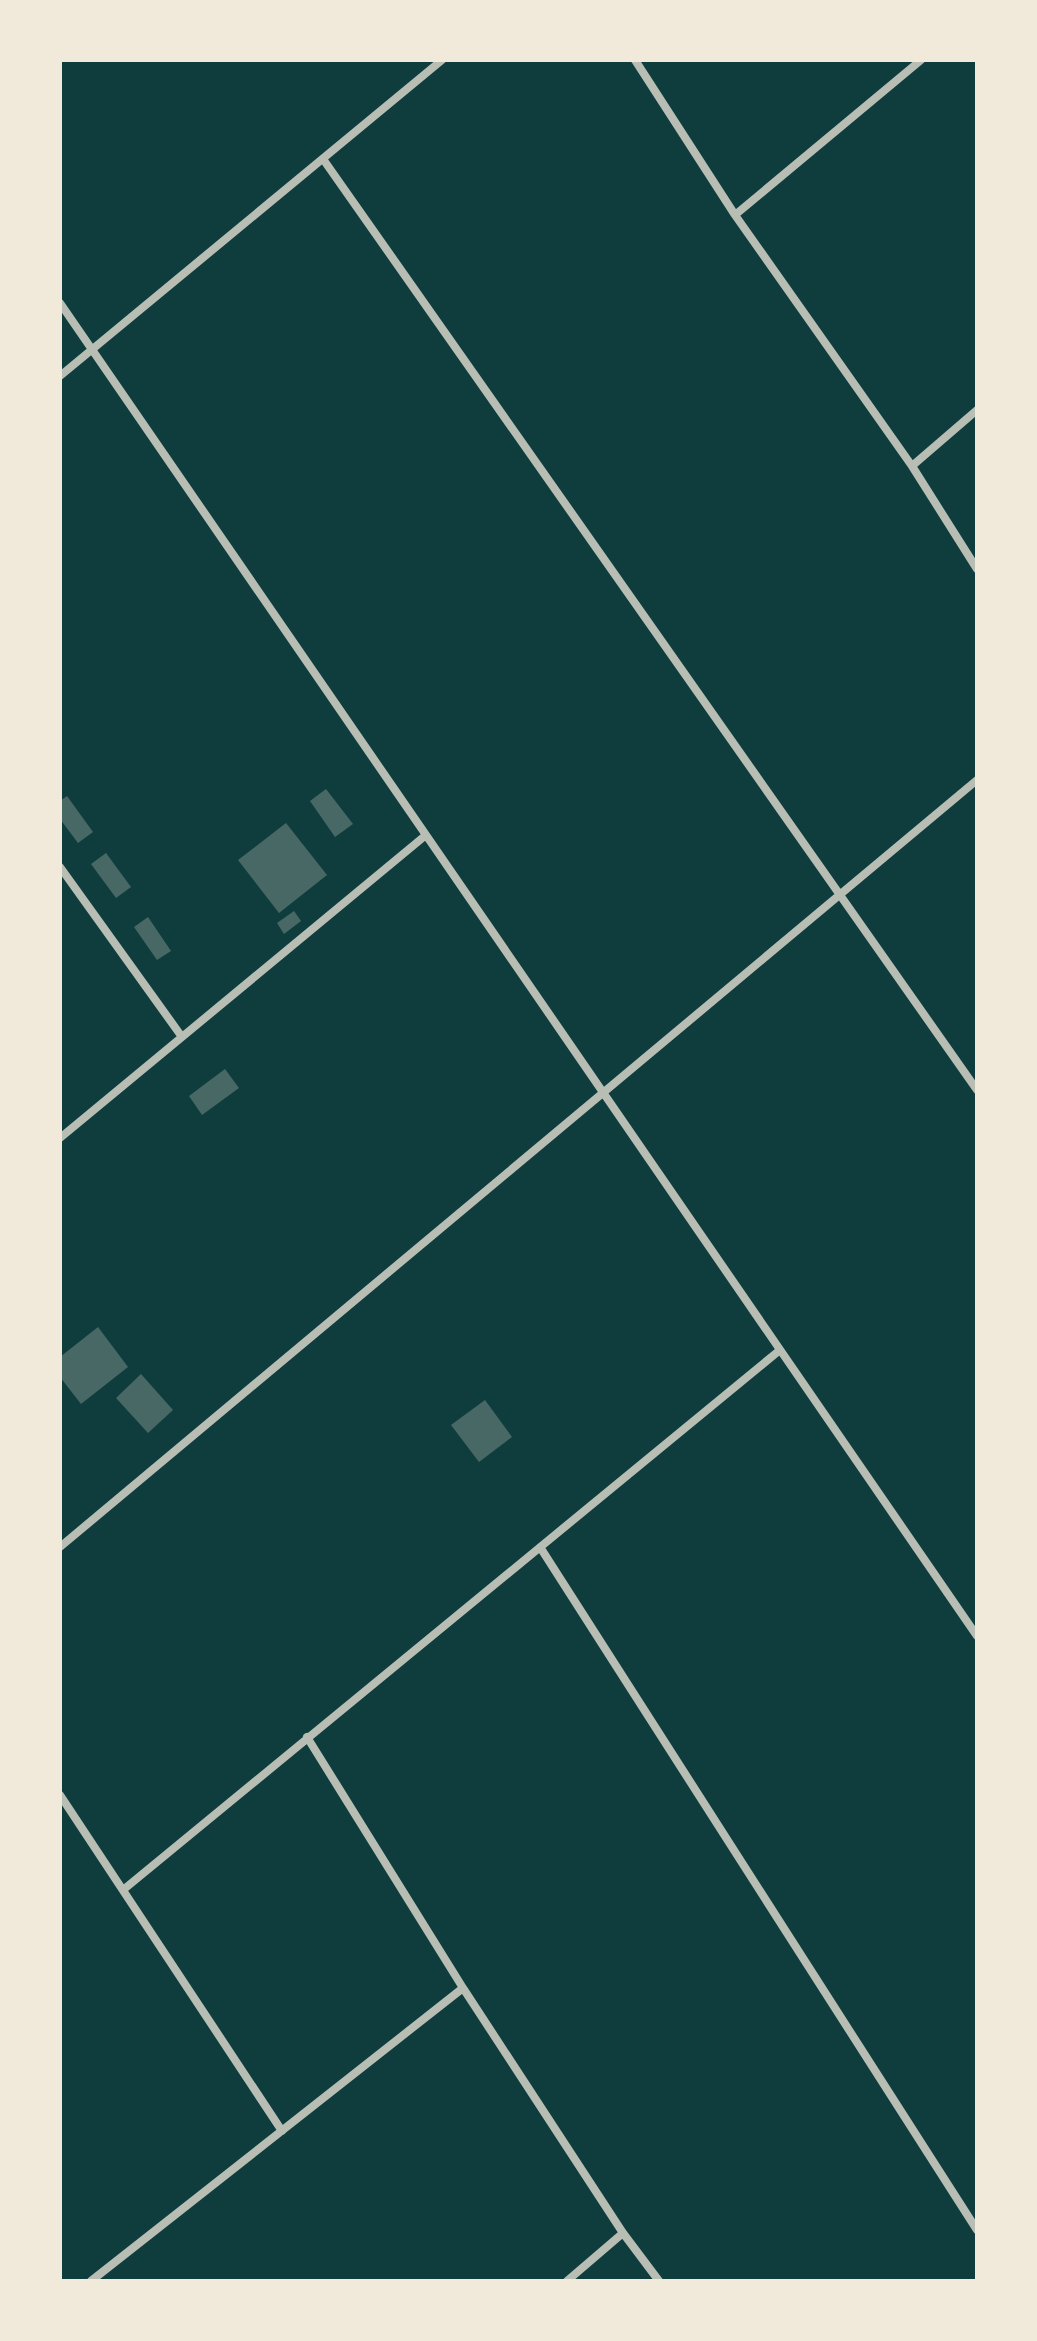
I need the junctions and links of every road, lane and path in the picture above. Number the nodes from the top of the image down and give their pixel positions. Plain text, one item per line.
1 (442, 60) edge
2 (635, 60) edge
3 (921, 60) edge
4 (323, 159) junction
5 (735, 215) junction
6 (60, 303) edge
7 (92, 350) junction
8 (60, 376) edge
9 (977, 410) edge
10 (912, 466) junction
11 (977, 569) edge
12 (977, 780) edge
13 (426, 835) junction
14 (60, 867) edge
15 (841, 894) junction
16 (182, 1037) junction
17 (977, 1090) edge
18 (602, 1091) junction
19 (60, 1138) edge
20 (780, 1350) junction
21 (60, 1547) edge
22 (540, 1547) junction
23 (977, 1636) edge
24 (307, 1737) junction
25 (60, 1795) edge
26 (123, 1890) junction
27 (463, 1988) junction
28 (282, 2131) junction
29 (977, 2230) edge
30 (623, 2233) junction
31 (91, 2281) edge
32 (567, 2281) edge
33 (659, 2281) edge

1 - 4 street
2 - 5 street
3 - 5 street
4 - 7 street
4 - 15 street
5 - 10 street
6 - 7 street
7 - 8 street
7 - 13 street
9 - 10 street
10 - 11 street
12 - 15 street
13 - 16 street
13 - 18 street
14 - 16 street
15 - 17 street
15 - 18 street
16 - 19 street
18 - 20 street
18 - 21 street
20 - 22 street
20 - 23 street
22 - 24 street
22 - 29 street
24 - 26 street
24 - 27 street
25 - 26 street
26 - 28 street
27 - 28 street
27 - 30 street
28 - 31 street
30 - 32 street
30 - 33 street

